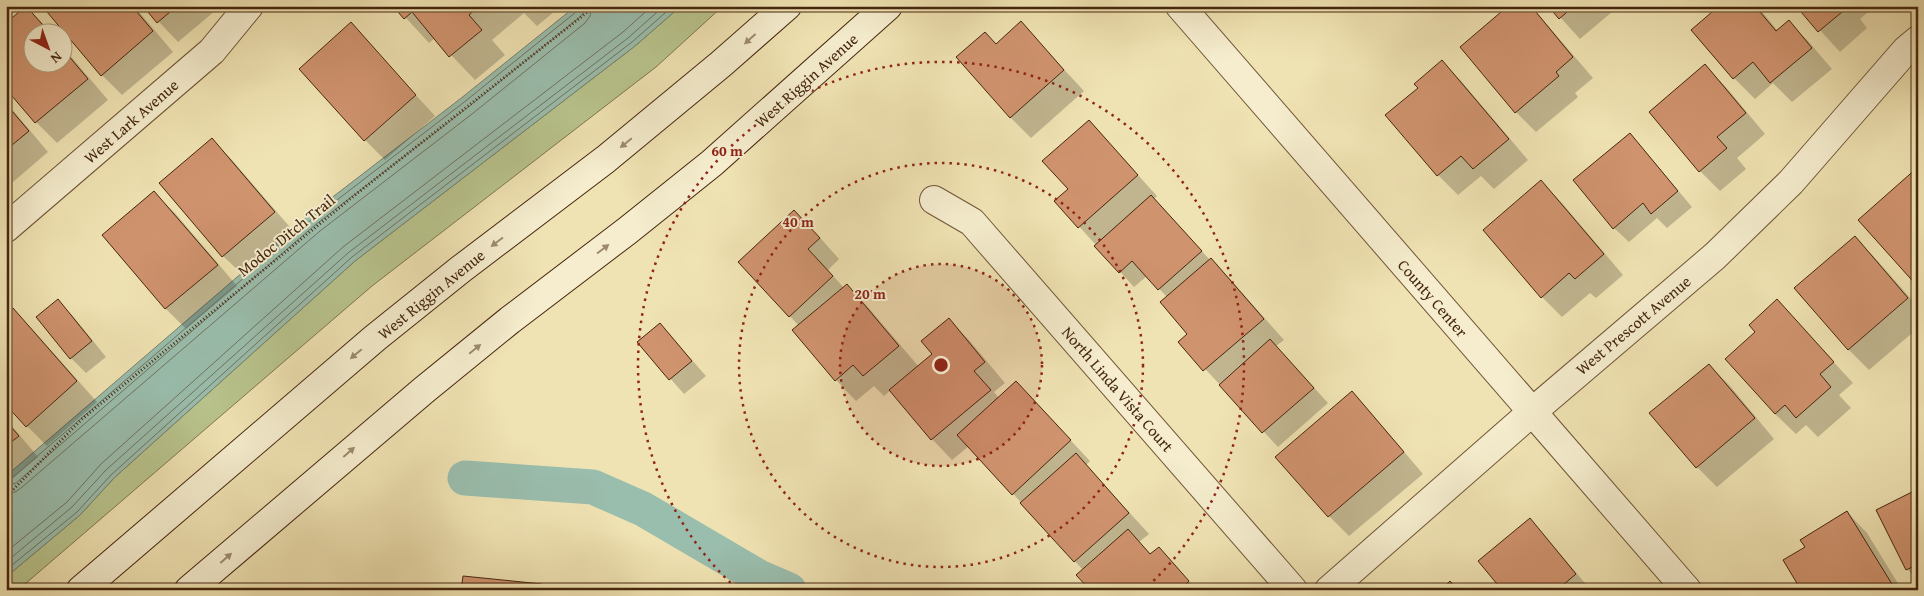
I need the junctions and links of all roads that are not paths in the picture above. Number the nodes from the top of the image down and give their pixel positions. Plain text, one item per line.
1 (249, 6) edge
2 (787, 6) edge
3 (888, 6) edge
4 (1180, 6) edge
5 (1918, 40) edge
6 (934, 200) dead end
7 (6, 228) edge
8 (1532, 412) junction
9 (81, 590) edge
10 (189, 590) edge
11 (1293, 590) edge
12 (1329, 590) edge
13 (1687, 590) edge

1 - 7 street, West Lark Avenue
2 -> 9 street, West Riggin Avenue
10 -> 3 street, West Riggin Avenue
4 - 8 street, County Center
5 - 8 street, West Prescott Avenue
6 - 11 street, North Linda Vista Court
8 - 12 street, West Prescott Avenue
8 - 13 street, County Center

